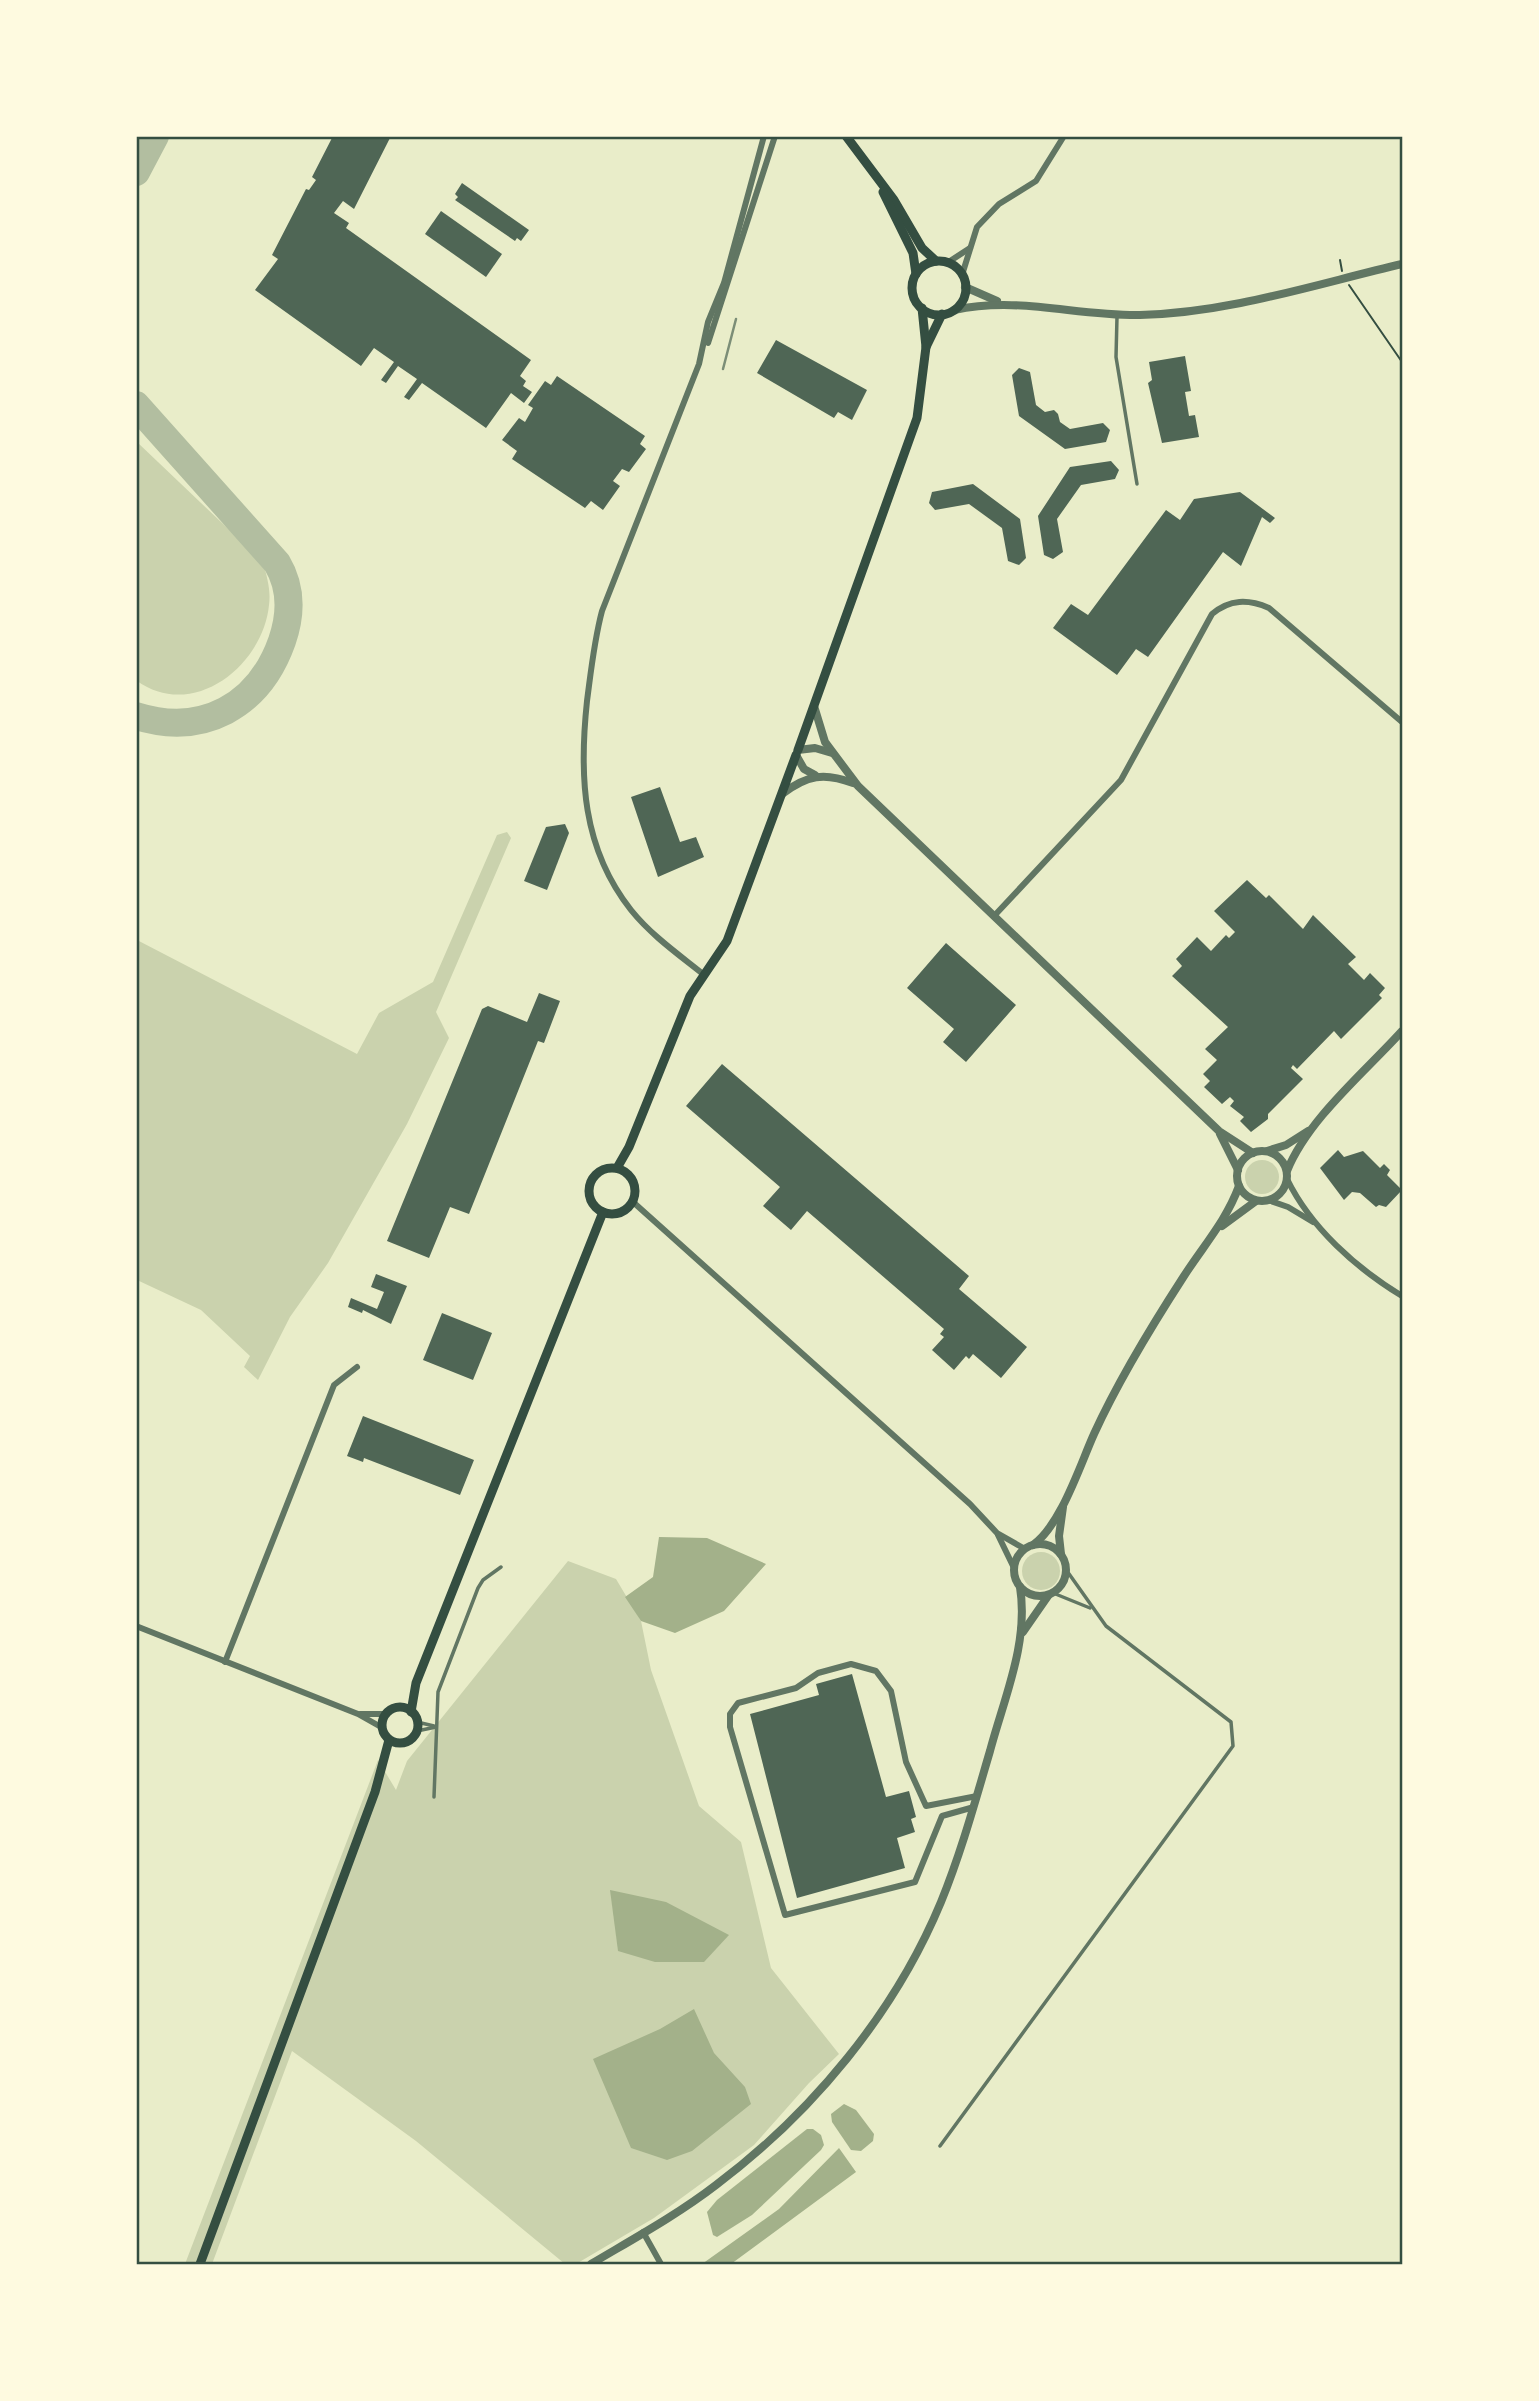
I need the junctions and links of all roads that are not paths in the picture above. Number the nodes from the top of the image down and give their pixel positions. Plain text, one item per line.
1 (764, 136) edge
2 (775, 136) edge
3 (838, 136) edge
4 (846, 136) edge
5 (1064, 136) edge
6 (862, 160) junction
7 (880, 184) junction
8 (972, 247) junction
9 (936, 261) junction
10 (947, 263) junction
11 (1402, 264) edge
12 (916, 274) junction
13 (962, 275) junction
14 (965, 287) junction
15 (1000, 303) junction
16 (922, 308) junction
17 (954, 310) junction
18 (942, 314) junction
19 (1117, 314) junction
20 (926, 348) junction
21 (699, 365) junction
22 (1138, 484) dead end
23 (814, 706) junction
24 (1402, 722) edge
25 (797, 753) junction
26 (832, 753) junction
27 (815, 775) junction
28 (856, 784) junction
29 (782, 794) junction
30 (995, 915) junction
31 (703, 974) junction
32 (1402, 1031) edge
33 (1313, 1127) junction
34 (1219, 1131) junction
35 (1265, 1152) junction
36 (1253, 1153) junction
37 (617, 1168) junction
38 (1238, 1170) junction
39 (1287, 1175) junction
40 (1238, 1186) junction
41 (1268, 1200) junction
42 (1256, 1201) junction
43 (633, 1202) junction
44 (603, 1212) junction
45 (1318, 1225) junction
46 (1220, 1228) junction
47 (1402, 1296) edge
48 (357, 1367) dead end
49 (1063, 1504) junction
50 (997, 1533) junction
51 (1029, 1547) junction
52 (1062, 1555) junction
53 (501, 1567) dead end
54 (1014, 1567) junction
55 (1067, 1571) junction
56 (1020, 1587) junction
57 (1051, 1594) junction
58 (1092, 1609) junction
59 (136, 1626) edge
60 (1023, 1632) junction
61 (225, 1661) junction
62 (416, 1683) junction
63 (399, 1707) junction
64 (411, 1712) junction
65 (358, 1714) junction
66 (386, 1714) junction
67 (417, 1726) junction
68 (381, 1727) junction
69 (436, 1727) junction
70 (393, 1742) junction
71 (977, 1796) junction
72 (434, 1797) dead end
73 (974, 1807) junction
74 (940, 2146) dead end
75 (643, 2232) junction
76 (200, 2264) edge
77 (591, 2264) edge
78 (661, 2264) edge

1 - 21 street
2 - 21 street
3 - 6 main road
4 - 6 main road
5 - 8 street
6 - 7 main road
7 - 9 main road
7 - 12 main road
8 - 10 street
8 - 13 street
9 - 10 main road
9 - 12 main road
10 - 13 main road
11 - 19 street
12 - 16 main road
13 - 14 main road
14 - 15 street
14 - 17 main road
15 - 17 street
15 - 19 street
16 - 18 main road
16 - 20 main road
17 - 18 main road
18 - 20 main road
19 - 22 lane
20 - 23 main road
21 - 31 street
23 - 25 main road
23 - 26 street
24 - 30 street
25 - 26 street
25 - 27 street
25 - 29 main road
26 - 28 street
27 - 28 street
27 - 29 street
28 - 30 street
29 - 31 main road
30 - 34 street
31 - 37 main road
32 - 33 street
33 - 35 street
33 - 39 street
34 - 36 street
34 - 38 street
35 - 36 street
35 - 39 street
36 - 38 street
37 - 43 main road
37 - 44 main road
38 - 40 street
39 - 41 street
39 - 45 street
40 - 42 street
40 - 46 street
41 - 42 street
41 - 45 street
42 - 46 street
43 - 44 main road
43 - 50 street
44 - 62 main road
45 - 47 street
46 - 49 street
48 - 61 street
49 - 51 street
49 - 52 street
50 - 51 street
50 - 54 street
51 - 52 street
51 - 54 street
52 - 55 street
53 - 69 lane
54 - 56 street
55 - 57 street
55 - 58 lane
56 - 57 street
56 - 60 street
57 - 58 lane
57 - 60 street
58 - 74 lane
59 - 61 street
60 - 71 street
61 - 65 street
62 - 63 main road
62 - 64 main road
63 - 64 main road
63 - 66 main road
64 - 67 main road
65 - 66 street
65 - 68 street
66 - 68 main road
67 - 69 lane
67 - 69 lane
67 - 70 main road
68 - 70 main road
69 - 72 lane
70 - 76 main road
71 - 73 street
71 - 73 street
73 - 75 street
75 - 77 street
75 - 78 street

